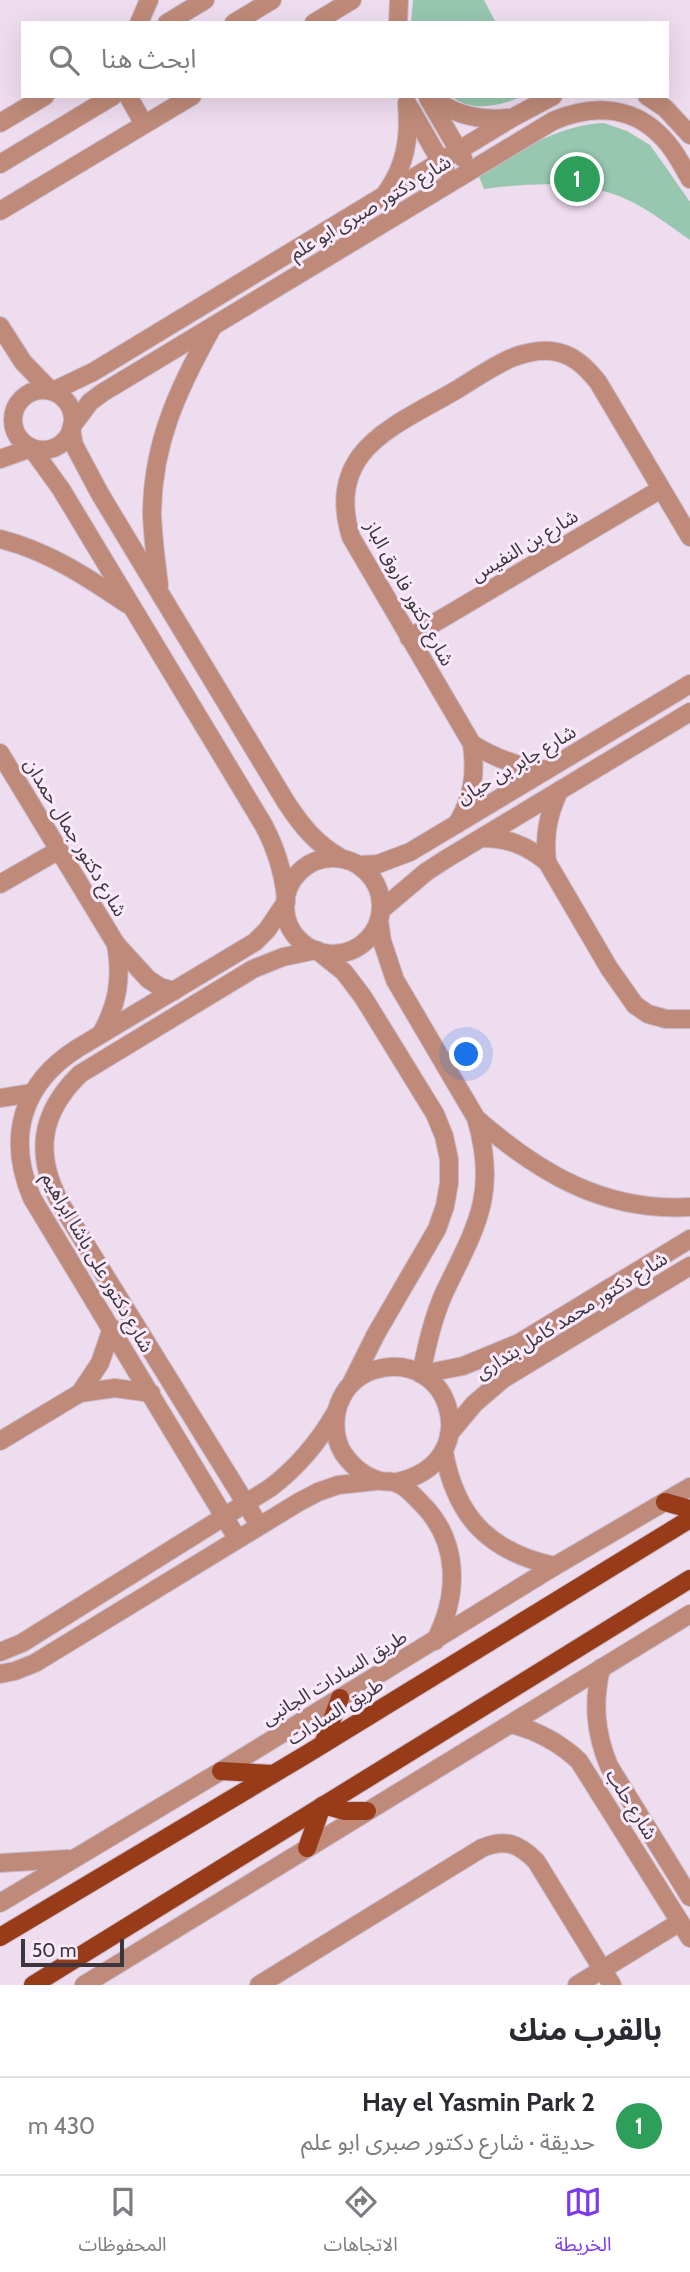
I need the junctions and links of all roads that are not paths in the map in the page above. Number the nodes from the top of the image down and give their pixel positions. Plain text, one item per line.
1 (149, 0) edge
2 (205, 0) edge
3 (272, 0) edge
4 (352, 0) edge
5 (399, 0) edge
6 (140, 21) edge
7 (170, 21) edge
8 (237, 21) edge
9 (317, 21) edge
10 (398, 21) edge
11 (42, 98) edge
12 (110, 98) edge
13 (129, 98) edge
14 (189, 98) edge
15 (430, 98) edge
16 (432, 98) edge
17 (549, 98) edge
18 (650, 98) edge
19 (405, 100) edge
20 (512, 118) junction
21 (0, 123) edge
22 (144, 124) junction
23 (690, 135) edge
24 (458, 150) junction
25 (440, 161) junction
26 (0, 164) edge
27 (470, 170) junction
28 (690, 179) edge
29 (452, 182) junction
30 (383, 196) junction
31 (0, 211) edge
32 (214, 325) junction
33 (0, 326) edge
34 (52, 391) junction
35 (0, 397) edge
36 (8, 421) edge
37 (72, 428) junction
38 (31, 448) junction
39 (0, 460) edge
40 (661, 489) junction
41 (690, 537) edge
42 (0, 539) edge
43 (159, 592) junction
44 (132, 607) junction
45 (409, 638) junction
46 (690, 684) edge
47 (690, 712) edge
48 (472, 744) junction
49 (0, 753) edge
50 (547, 770) junction
51 (559, 791) junction
52 (457, 824) junction
53 (481, 838) junction
54 (59, 850) junction
55 (341, 858) junction
56 (547, 862) junction
57 (359, 866) junction
58 (0, 884) edge
59 (286, 900) junction
60 (380, 915) junction
61 (116, 944) junction
62 (317, 951) junction
63 (174, 991) junction
64 (690, 1019) edge
65 (100, 1035) junction
66 (32, 1093) junction
67 (0, 1098) edge
68 (476, 1118) junction
69 (19, 1142) junction
70 (44, 1144) junction
71 (690, 1207) edge
72 (690, 1239) edge
73 (690, 1266) edge
74 (112, 1328) junction
75 (422, 1374) junction
76 (352, 1383) junction
77 (80, 1393) junction
78 (151, 1393) junction
79 (336, 1412) junction
80 (3, 1433) edge
81 (449, 1434) junction
82 (444, 1452) junction
83 (388, 1481) junction
84 (690, 1487) edge
85 (665, 1502) junction
86 (245, 1504) junction
87 (690, 1509) edge
88 (225, 1517) junction
89 (690, 1519) edge
90 (259, 1525) junction
91 (237, 1538) junction
92 (555, 1566) junction
93 (690, 1579) edge
94 (690, 1614) edge
95 (435, 1641) junction
96 (0, 1652) edge
97 (601, 1668) junction
98 (0, 1674) edge
99 (340, 1698) junction
100 (511, 1724) junction
101 (323, 1744) junction
102 (221, 1771) junction
103 (273, 1774) junction
104 (323, 1806) junction
105 (367, 1811) junction
106 (307, 1848) junction
107 (71, 1859) junction
108 (0, 1863) edge
109 (690, 1897) edge
110 (0, 1903) edge
111 (680, 1922) junction
112 (0, 1937) edge
113 (690, 1938) edge
114 (607, 1977) edge
115 (52, 1979) edge
116 (33, 1985) edge
117 (84, 1985) edge
118 (259, 1985) edge
119 (578, 1985) edge

1 - 6 street
2 - 7 street
3 - 8 street
4 - 9 street
5 - 10 street
11 - 21 street
12 - 26 street
13 - 22 street
14 - 22 street
15 - 24 street
16 - 20 street
17 - 20 street, شارع دكتور صبرى ابو علم
18 - 23 street
19 - 25 street
19 - 30 street
20 - 24 street, شارع دكتور صبرى ابو علم
22 - 31 street
24 - 25 street, شارع دكتور صبرى ابو علم
24 - 27 street
25 - 29 street
25 - 30 street, شارع دكتور صبرى ابو علم
27 - 28 street, شارع دكتور صبرى ابو علم
27 - 29 street, شارع دكتور صبرى ابو علم
29 - 32 street, شارع دكتور صبرى ابو علم
30 - 34 street, شارع دكتور صبرى ابو علم
32 - 37 street, شارع دكتور صبرى ابو علم
32 - 43 street
33 - 34 street
34 - 36 street
34 - 37 street
35 - 36 street
36 - 38 street
37 - 38 street
37 - 43 street
38 - 39 street
38 - 44 street
40 - 41 street, شارع دكتور فاروق الباز
40 - 45 street, شارع بن النفيس
40 - 45 street, شارع دكتور فاروق الباز
42 - 44 street
43 - 55 street
44 - 59 street
45 - 48 street, شارع دكتور فاروق الباز
46 - 50 street, شارع جابر بن حيان
47 - 51 street
48 - 50 street
48 - 52 street, شارع دكتور فاروق الباز
49 - 54 street, شارع دكتور جمال حمدان
50 - 52 street, شارع جابر بن حيان
51 - 53 street
51 - 56 street
52 - 57 street, شارع جابر بن حيان
53 - 56 street
53 - 60 street
54 - 58 street
54 - 61 street, شارع دكتور جمال حمدان
55 - 57 street
55 - 59 street
56 - 64 street
57 - 60 street
59 - 62 street
59 - 63 street, شارع دكتور على باشا ابراهيم
60 - 62 street
60 - 68 street
61 - 63 street, شارع دكتور جمال حمدان
61 - 65 street, شارع دكتور جمال حمدان
62 - 70 street, شارع دكتور على باشا ابراهيم
62 - 76 street
63 - 65 street, شارع دكتور على باشا ابراهيم
65 - 66 street, شارع دكتور على باشا ابراهيم
66 - 67 street
66 - 69 street, شارع دكتور على باشا ابراهيم
68 - 71 street
68 - 75 street
69 - 70 street
69 - 74 street, شارع دكتور على باشا ابراهيم
70 - 86 street, شارع دكتور على باشا ابراهيم
72 - 75 street, شارع دكتور محمد كامل بندارى
73 - 81 street, شارع دكتور محمد كامل بندارى
74 - 77 street
74 - 78 street, شارع دكتور على باشا ابراهيم
75 - 76 street
75 - 81 street
76 - 79 street
77 - 78 street
77 - 80 street
78 - 88 street, شارع دكتور على باشا ابراهيم
79 - 83 street
79 - 86 street
81 - 82 street
82 - 83 street
82 - 92 street
83 - 90 street
83 - 95 street
84 - 85 street, طريق السادات الجانبى
85 - 87 main road
85 - 92 street, طريق السادات الجانبى
86 - 88 street
86 - 90 street, شارع دكتور على باشا ابراهيم
88 - 91 street, شارع دكتور على باشا ابراهيم
88 - 96 street
89 - 101 main road, طريق السادات
90 - 91 street
91 - 98 street
92 - 95 street, طريق السادات الجانبى
93 - 104 main road
94 - 97 street
95 - 99 street, طريق السادات الجانبى
97 - 100 street
97 - 109 street, شارع حلب
99 - 101 main road
99 - 102 street, طريق السادات الجانبى
100 - 105 street
100 - 111 street, شارع حلب
101 - 103 main road, طريق السادات
102 - 103 main road
102 - 107 street, طريق السادات الجانبى
103 - 112 main road, طريق السادات
104 - 105 main road
104 - 106 main road
104 - 115 main road
105 - 106 street
106 - 117 street
107 - 108 street
107 - 110 street, طريق السادات الجانبى
111 - 113 street, شارع حلب
111 - 114 street
114 - 118 street
114 - 119 street
115 - 116 main road

